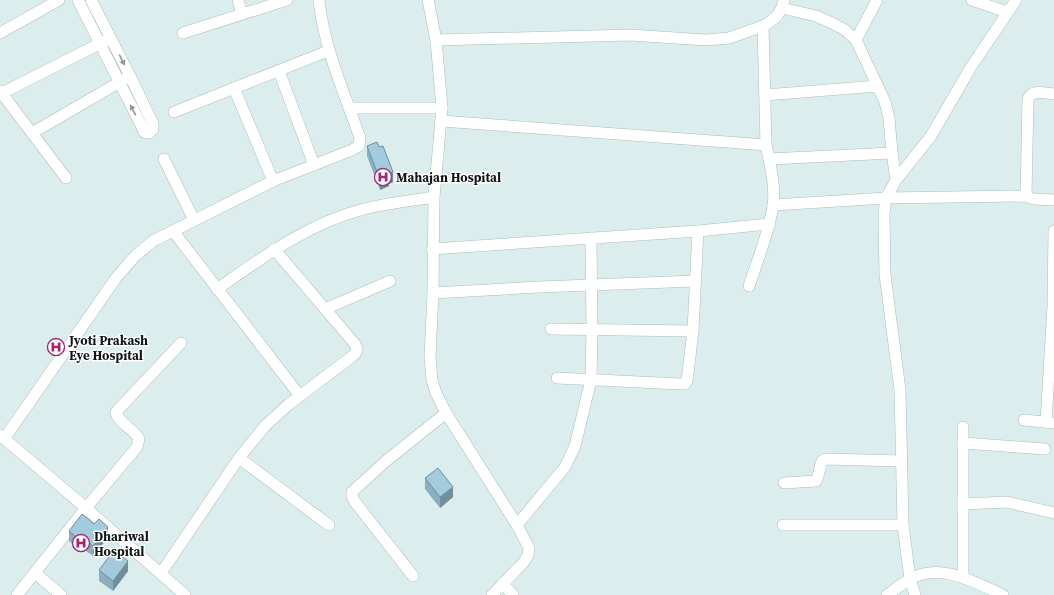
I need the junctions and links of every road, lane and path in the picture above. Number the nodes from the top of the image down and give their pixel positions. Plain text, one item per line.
1 (59, 0) edge
2 (78, 0) edge
3 (91, 0) edge
4 (238, 0) edge
5 (287, 0) edge
6 (319, 0) edge
7 (428, 0) edge
8 (877, 0) edge
9 (972, 0) edge
10 (1016, 0) edge
11 (783, 4) edge
12 (1007, 12) junction
13 (242, 14) junction
14 (763, 26) junction
15 (0, 32) edge
16 (183, 33) dead end
17 (111, 38) junction
18 (436, 40) junction
19 (856, 40) junction
20 (100, 44) junction
21 (328, 51) junction
22 (279, 71) junction
23 (130, 76) junction
24 (119, 82) junction
25 (878, 86) junction
26 (234, 88) junction
27 (1, 92) edge
28 (1054, 94) edge
29 (765, 95) junction
30 (349, 108) junction
31 (442, 108) junction
32 (174, 112) dead end
33 (442, 120) junction
34 (32, 133) junction
35 (766, 145) junction
36 (892, 153) junction
37 (164, 159) dead end
38 (769, 159) junction
39 (314, 165) junction
40 (66, 178) dead end
41 (896, 180) junction
42 (273, 181) junction
43 (1026, 196) junction
44 (434, 197) junction
45 (886, 198) junction
46 (1054, 200) edge
47 (773, 206) junction
48 (194, 220) junction
49 (770, 224) junction
50 (173, 231) junction
51 (698, 231) junction
52 (1054, 231) edge
53 (590, 238) junction
54 (274, 249) junction
55 (432, 249) junction
56 (1053, 256) edge
57 (390, 281) dead end
58 (696, 281) junction
59 (592, 284) junction
60 (749, 286) dead end
61 (217, 289) junction
62 (433, 293) junction
63 (1053, 306) edge
64 (325, 309) junction
65 (551, 329) dead end
66 (592, 330) junction
67 (693, 331) junction
68 (181, 342) dead end
69 (557, 378) dead end
70 (591, 380) junction
71 (300, 396) junction
72 (446, 413) junction
73 (1024, 420) dead end
74 (1050, 422) edge
75 (963, 427) dead end
76 (2, 437) edge
77 (963, 443) junction
78 (1045, 449) dead end
79 (239, 458) junction
80 (902, 461) junction
81 (784, 484) dead end
82 (963, 504) junction
83 (86, 508) junction
84 (1054, 513) edge
85 (329, 525) dead end
86 (517, 525) junction
87 (783, 525) dead end
88 (903, 525) junction
89 (35, 573) junction
90 (161, 573) junction
91 (413, 576) dead end
92 (963, 577) junction
93 (910, 579) junction
94 (504, 584) junction
95 (17, 595) edge
96 (61, 595) edge
97 (185, 595) edge
98 (492, 595) edge
99 (513, 595) edge
100 (887, 595) edge
101 (914, 595) edge
102 (1003, 595) edge

1 - 15 street
2 - 20 street
3 - 17 street
4 - 13 street
5 - 13 street
6 - 21 street
7 - 18 street
8 - 19 street
9 - 12 street
10 - 12 street
11 - 14 street
11 - 19 street
12 - 41 street
13 - 16 street
14 - 18 street
14 - 29 street
17 - 20 street
17 -> 23 street
18 - 31 street
19 - 25 street
20 - 24 street
20 - 27 street
21 - 22 street
21 - 30 street
22 - 26 street
22 - 39 street
23 - 24 street
23 -> 24 street
24 - 34 street
25 - 29 street
25 - 36 street
26 - 32 street
26 - 42 street
27 - 34 street
28 - 43 street
29 - 35 street
30 - 31 street
30 - 39 street
31 - 33 street
33 - 35 street
33 - 44 street
34 - 40 street
35 - 38 street
36 - 38 street
36 - 41 street
37 - 48 street
38 - 47 street
39 - 42 street
41 - 45 street
42 - 48 street
43 - 45 street
43 - 46 street
44 - 54 street
44 - 55 street
45 - 47 street
45 - 80 street
47 - 49 street
48 - 50 street
49 - 51 street
49 - 60 street
50 - 61 street
50 - 76 street
51 - 53 street
51 - 58 street
52 - 56 street
53 - 55 street
53 - 59 street
54 - 61 street
54 - 64 street
55 - 62 street
56 - 63 street
57 - 64 street
58 - 59 street
58 - 67 street
59 - 62 street
59 - 66 street
61 - 71 street
62 - 72 street
63 - 74 street
64 - 71 street
65 - 66 street
66 - 67 street
66 - 70 street
67 - 70 street
68 - 83 street
69 - 70 street
70 - 86 street
71 - 79 street
72 - 86 street
72 - 91 street
73 - 74 street
75 - 77 street
76 - 83 street
77 - 78 street
77 - 82 street
79 - 85 street
79 - 90 street
80 - 81 street
80 - 88 street
82 - 84 street
82 - 92 street
83 - 89 street
83 - 90 street
86 - 94 street
87 - 88 street
88 - 93 street
89 - 95 street
89 - 96 street
90 - 97 street
92 - 93 street
92 - 102 street
93 - 100 street
93 - 101 street
94 - 98 street
94 - 99 street

